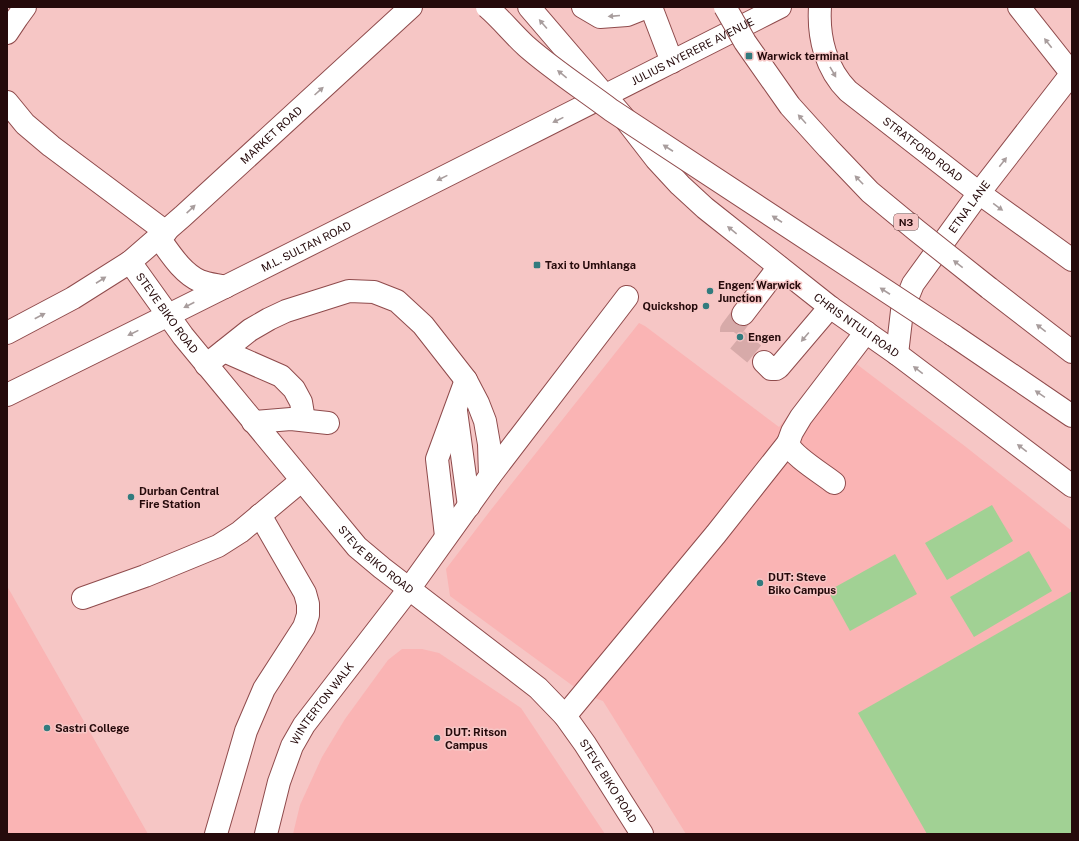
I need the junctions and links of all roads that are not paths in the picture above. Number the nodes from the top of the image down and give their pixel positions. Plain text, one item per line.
1 (25, 7) edge
2 (411, 7) edge
3 (487, 7) edge
4 (529, 7) edge
5 (583, 7) edge
6 (647, 7) edge
7 (651, 7) edge
8 (725, 7) edge
9 (780, 7) edge
10 (820, 7) edge
11 (1019, 7) edge
12 (7, 33) edge
13 (672, 62) junction
14 (1072, 74) edge
15 (605, 96) junction
16 (7, 102) edge
17 (979, 193) junction
18 (162, 235) junction
19 (1072, 260) edge
20 (130, 262) junction
21 (779, 267) junction
22 (225, 287) junction
23 (627, 296) dead end
24 (830, 307) junction
25 (743, 314) tunnel mouth
26 (167, 316) junction
27 (866, 332) junction
28 (7, 333) edge
29 (224, 351) junction
30 (1072, 352) edge
31 (897, 354) junction
32 (764, 362) tunnel mouth
33 (206, 364) junction
34 (466, 380) junction
35 (7, 395) edge
36 (455, 407) junction
37 (1072, 416) edge
38 (304, 420) junction
39 (253, 422) junction
40 (328, 423) dead end
41 (788, 443) junction
42 (490, 476) junction
43 (301, 480) junction
44 (834, 483) dead end
45 (1072, 486) edge
46 (469, 506) junction
47 (260, 515) junction
48 (446, 536) junction
49 (409, 590) junction
50 (84, 598) dead end
51 (565, 716) junction
52 (216, 834) edge
53 (266, 834) edge
54 (642, 834) edge

1 - 12 main road
18 -> 2 main road, MARKET ROAD
37 -> 3 main road, bridge
15 -> 4 main road, CHRIS NTULI ROAD
6 -> 5 main road
7 - 13 main road
30 -> 8 main road, N3, bridge
9 - 13 main road, JULIUS NYERERE AVENUE
10 -> 17 main road, STRATFORD ROAD
14 -> 11 main road
13 - 15 main road, JULIUS NYERERE AVENUE
17 -> 14 main road, ETNA LANE
21 -> 15 main road, CHRIS NTULI ROAD
15 -> 22 main road, M.L. SULTAN ROAD
16 - 18 main road
17 -> 19 main road, STRATFORD ROAD
17 - 31 main road, ETNA LANE
18 - 20 main road, MARKET ROAD
18 - 22 main road
20 - 26 main road, STEVE BIKO ROAD
28 -> 20 main road
21 - 24 main road, CHRIS NTULI ROAD
21 - 25 main road
22 -> 26 main road, M.L. SULTAN ROAD
23 - 42 main road, WINTERTON WALK
24 - 27 main road, CHRIS NTULI ROAD
24 -> 32 main road
26 - 33 main road, STEVE BIKO ROAD
26 -> 35 main road, M.L. SULTAN ROAD
27 - 31 main road, CHRIS NTULI ROAD
27 - 41 main road
29 - 33 main road
29 - 34 main road
29 - 38 main road
45 -> 31 main road, CHRIS NTULI ROAD
33 - 39 main road, STEVE BIKO ROAD
34 - 36 main road
34 - 42 main road
36 - 46 main road
36 - 48 main road
38 - 39 main road
38 - 40 main road
39 - 43 main road, STEVE BIKO ROAD
41 - 44 main road
41 - 51 main road
42 - 46 main road, WINTERTON WALK
43 - 47 main road
43 - 49 main road, STEVE BIKO ROAD
46 - 48 main road, WINTERTON WALK
47 - 50 main road
47 - 52 main road
48 - 49 main road, WINTERTON WALK
49 - 51 main road, STEVE BIKO ROAD
49 - 53 main road, WINTERTON WALK
51 - 54 main road, STEVE BIKO ROAD

